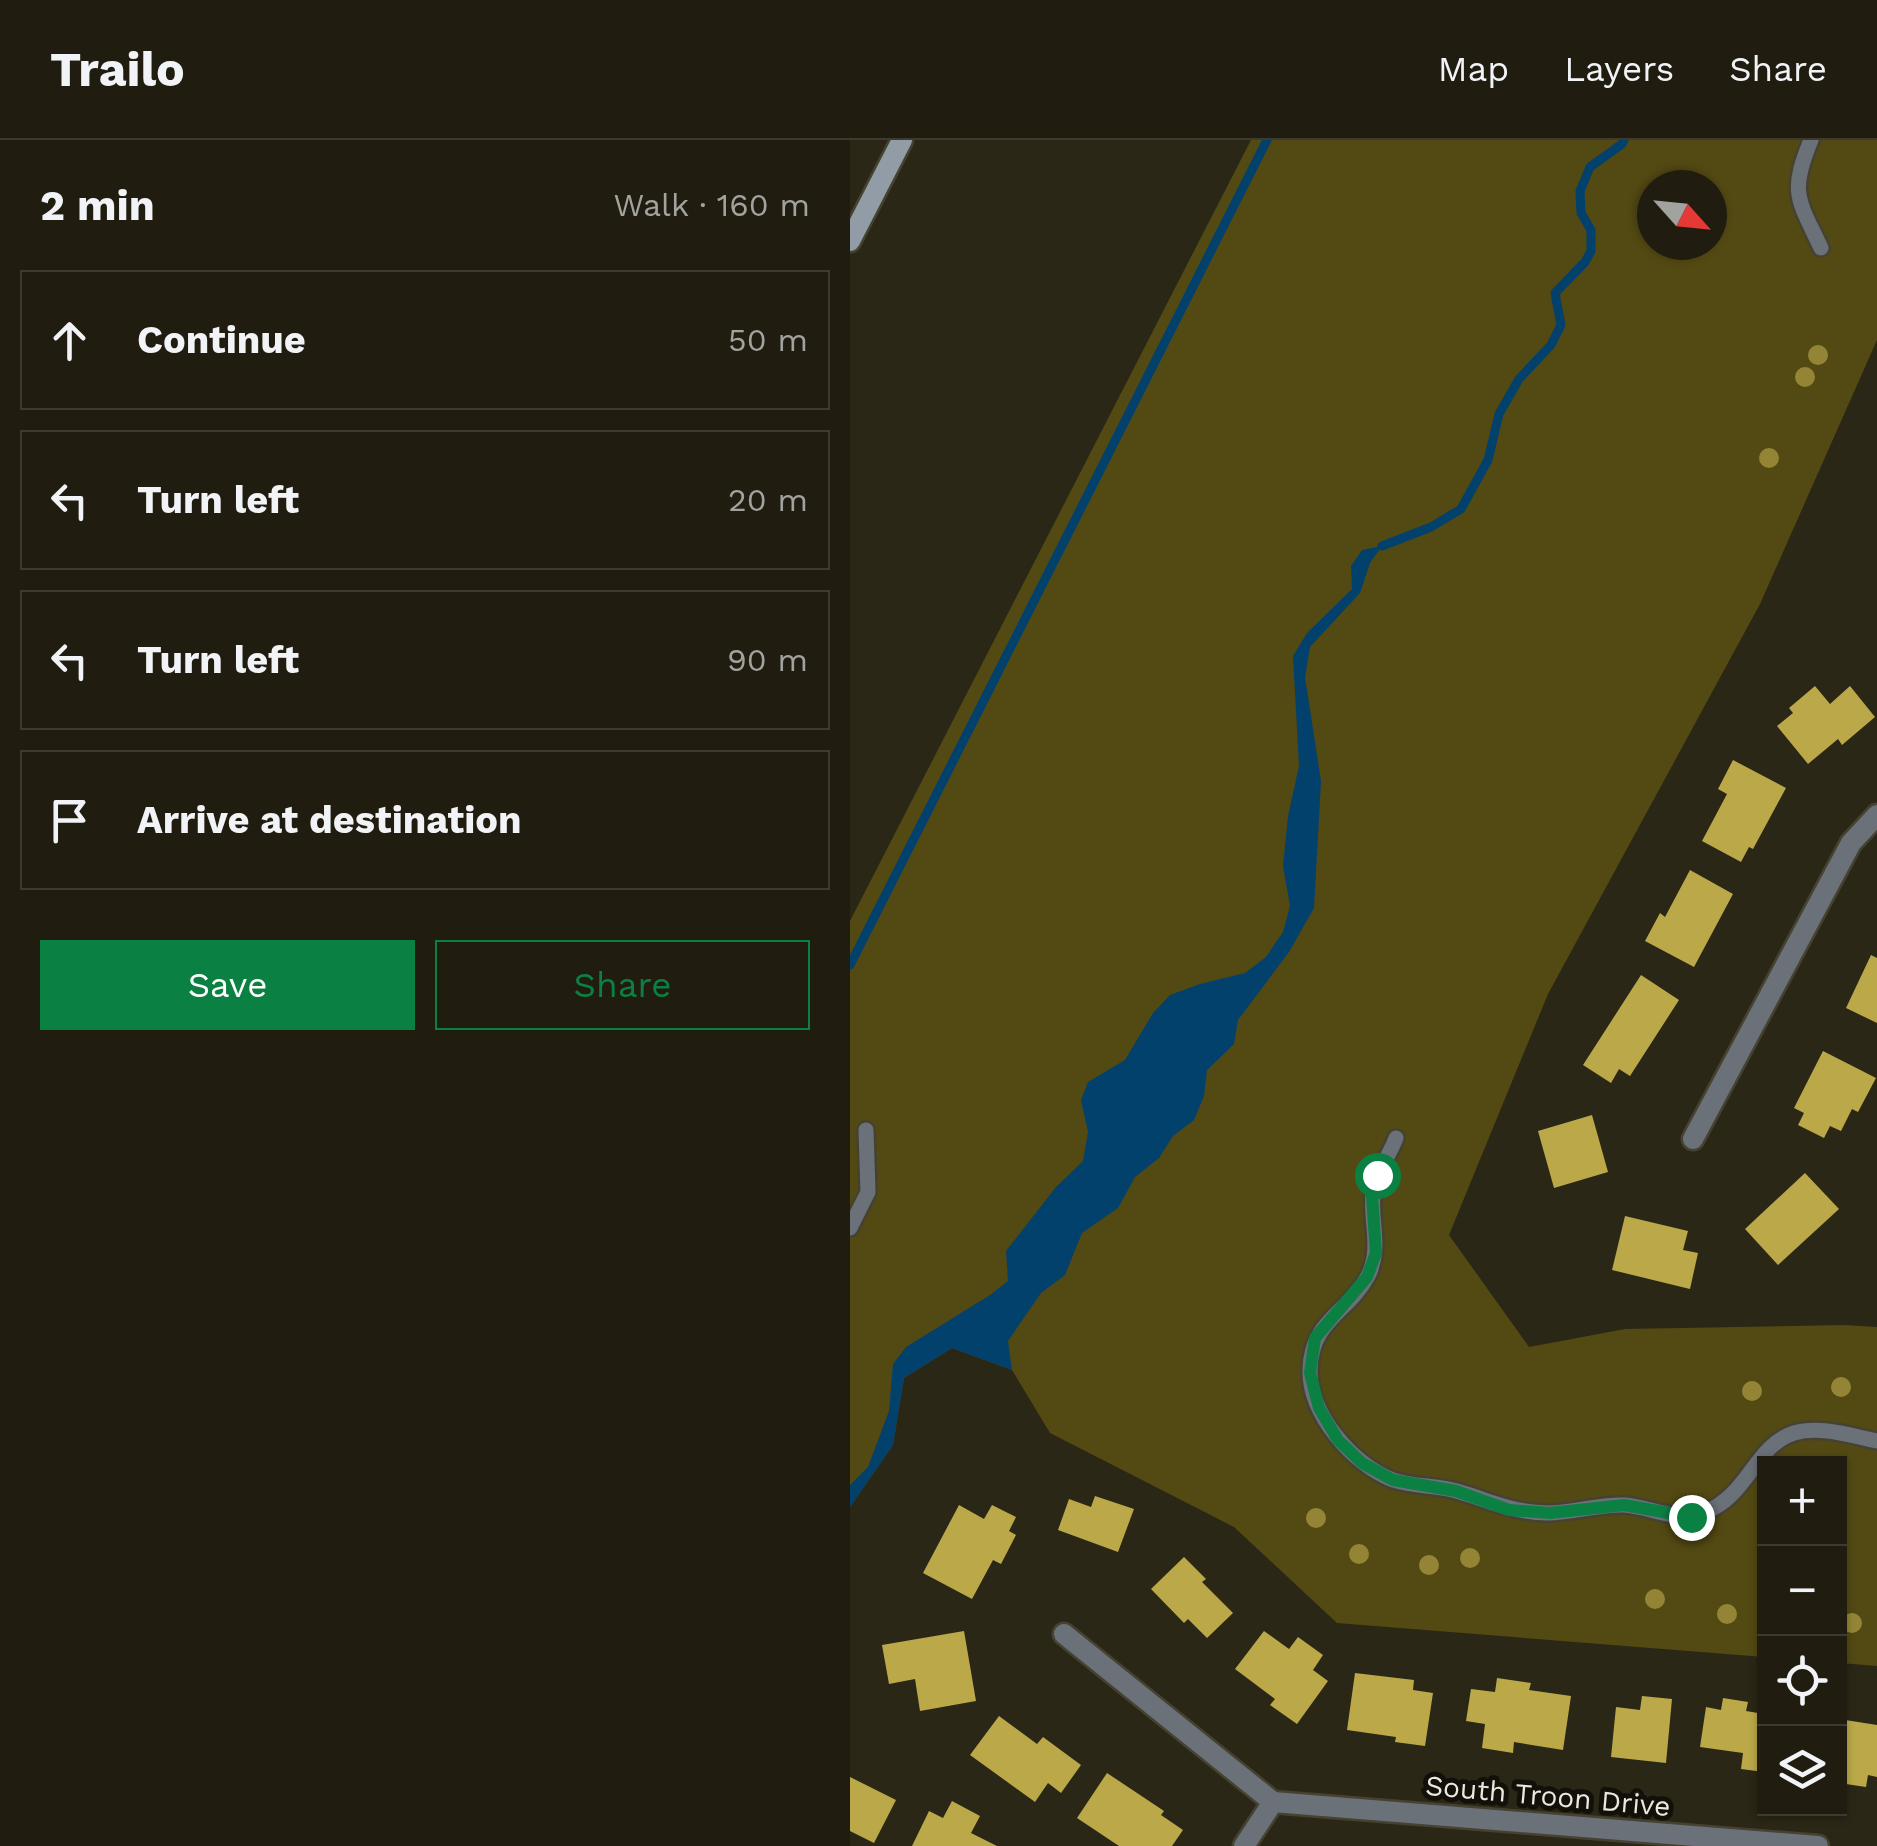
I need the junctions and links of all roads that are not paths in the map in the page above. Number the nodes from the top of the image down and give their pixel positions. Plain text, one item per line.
1 (902, 140) edge
2 (1811, 140) edge
3 (850, 241) edge
4 (1821, 248) dead end
5 (1877, 814) edge
6 (866, 1130) dead end
7 (1396, 1138) dead end
8 (1692, 1139) dead end
9 (850, 1228) edge
10 (1877, 1441) edge
11 (1064, 1634) dead end
12 (1274, 1802) junction
13 (1244, 1846) edge
14 (1818, 1846) edge

1 - 3 main road
2 - 4 lane
5 - 8 street
6 - 9 lane
7 - 10 lane
11 - 12 street
12 - 13 street
12 - 14 street, South Troon Drive

